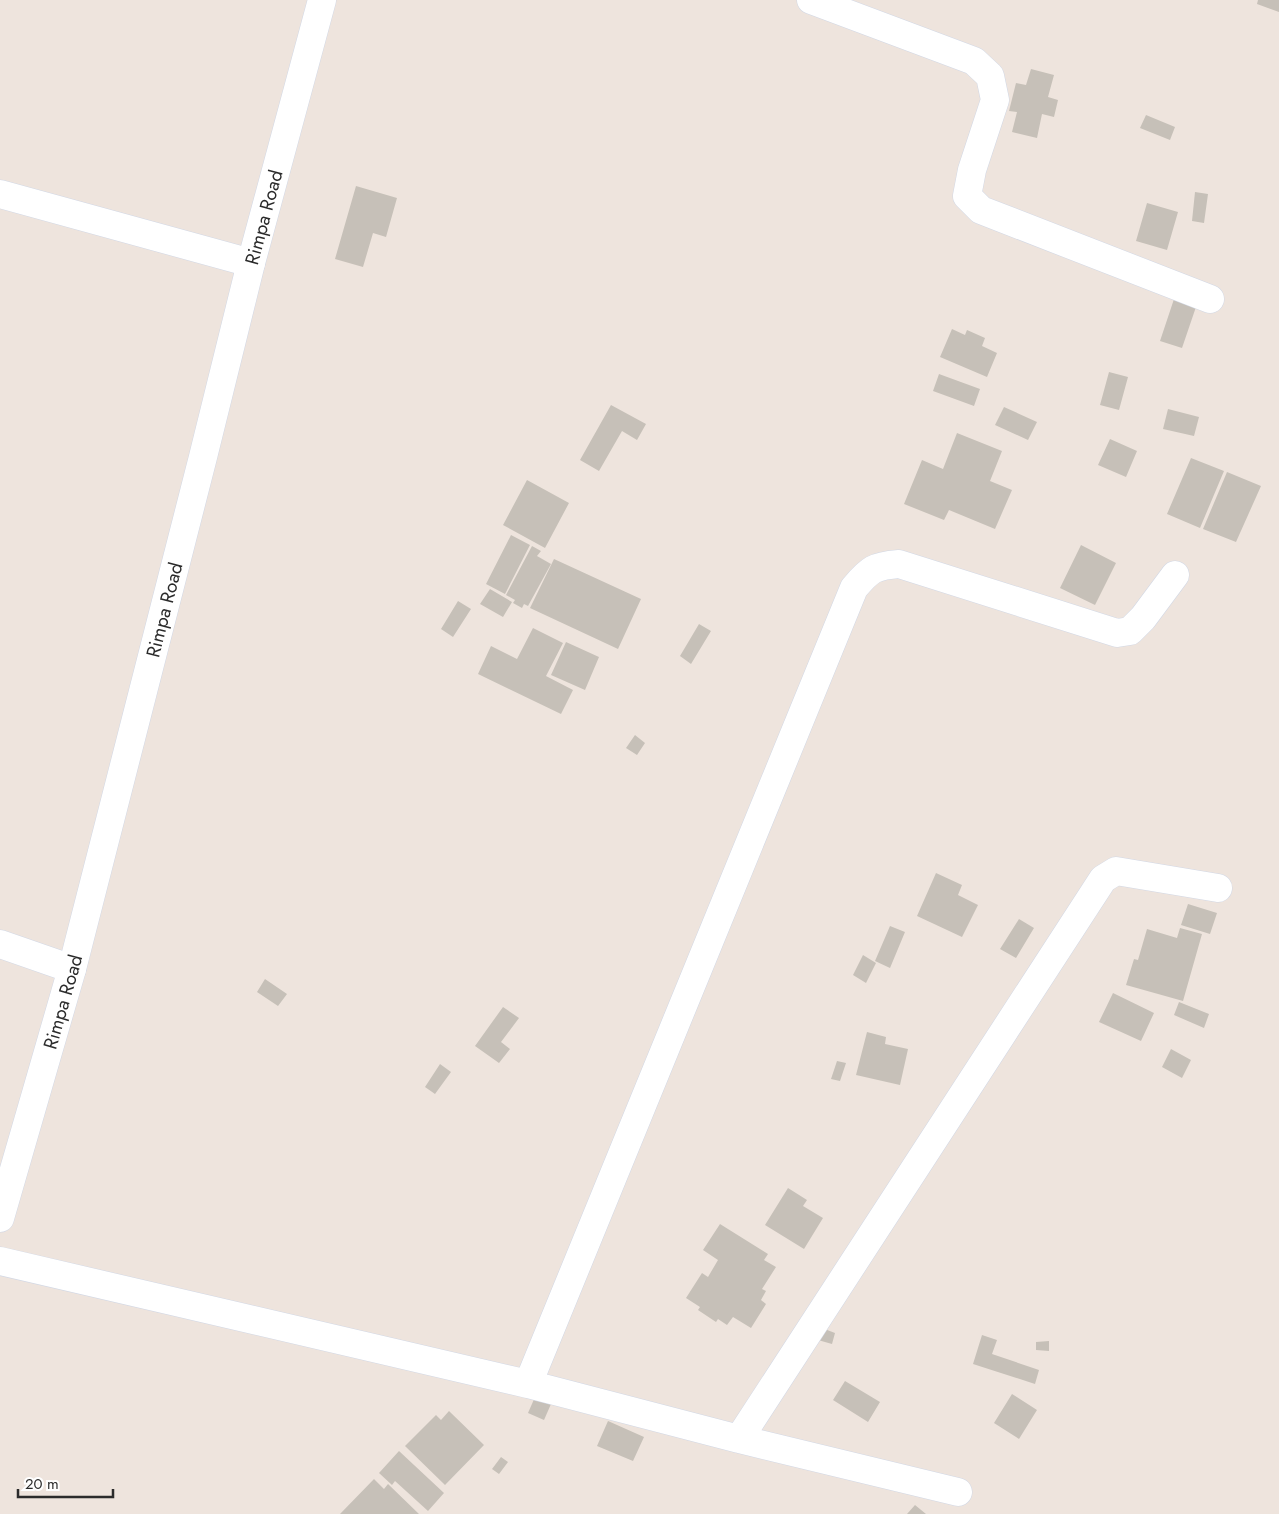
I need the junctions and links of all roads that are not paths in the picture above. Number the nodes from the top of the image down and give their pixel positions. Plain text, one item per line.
1 (322, 0) edge
2 (811, 0) edge
3 (0, 194) edge
4 (251, 263) junction
5 (1210, 299) dead end
6 (1175, 575) dead end
7 (1218, 888) dead end
8 (0, 944) edge
9 (72, 969) junction
10 (0, 1218) edge
11 (0, 1261) edge
12 (528, 1384) junction
13 (739, 1439) junction
14 (958, 1492) dead end

1 - 4 street, Rimpa Road
2 - 5 street
3 - 4 street
4 - 9 street, Rimpa Road
6 - 12 street
7 - 13 street
8 - 9 street
9 - 10 street, Rimpa Road
11 - 12 street
12 - 13 street
13 - 14 street

